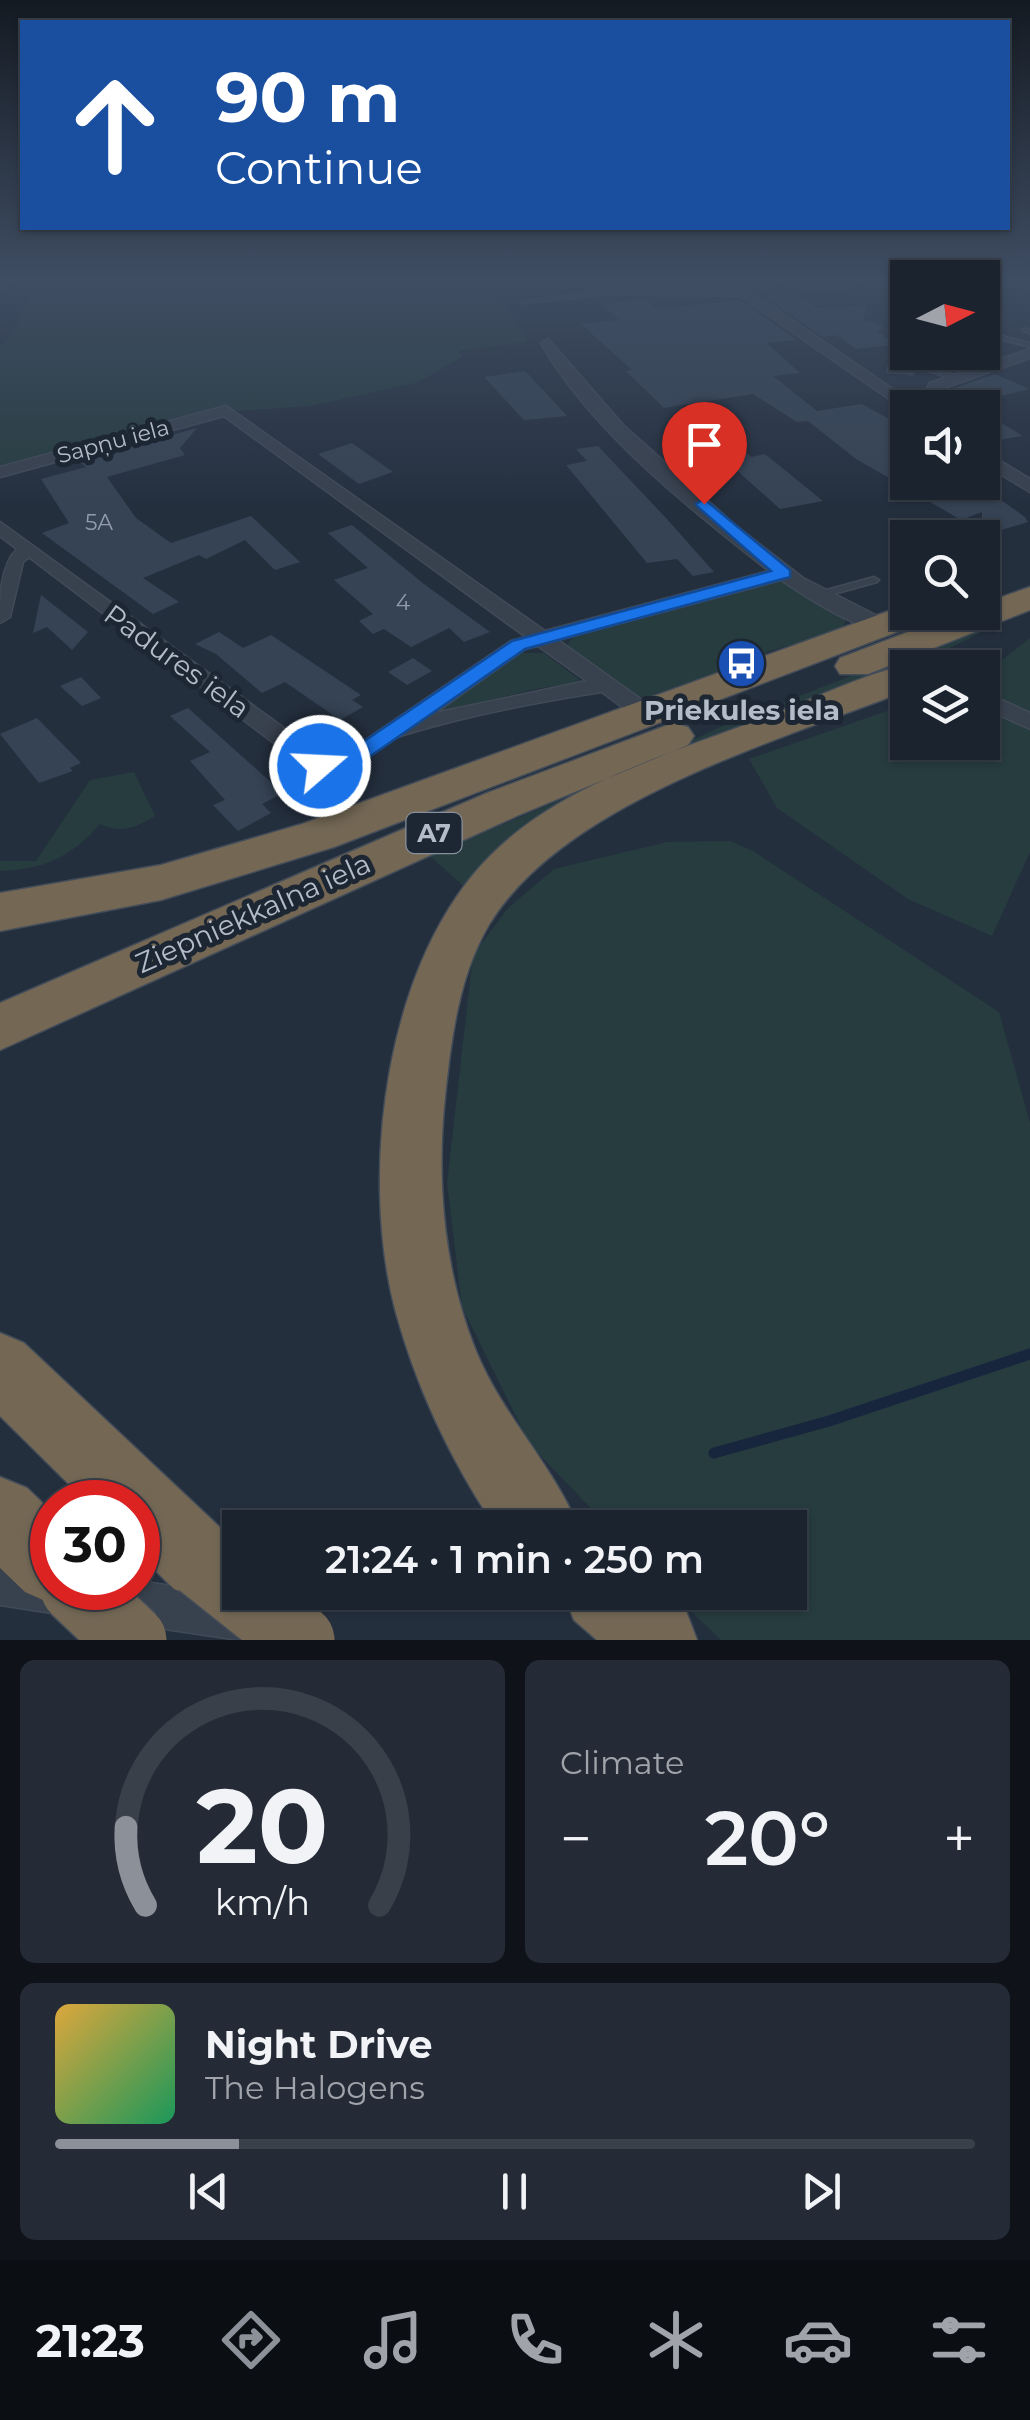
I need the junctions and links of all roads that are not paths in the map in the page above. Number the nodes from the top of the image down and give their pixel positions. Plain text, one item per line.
1 (554, 354) edge
2 (836, 354) edge
3 (1028, 354) edge
4 (1000, 363) edge
5 (932, 370) edge
6 (980, 370) edge
7 (958, 378) junction
8 (933, 390) edge
9 (890, 393) edge
10 (1000, 467) edge
11 (0, 472) edge
12 (1030, 487) edge
13 (0, 527) edge
14 (28, 550) junction
15 (1030, 570) edge
16 (784, 573) junction
17 (874, 580) dead end
18 (1000, 581) edge
19 (819, 596) junction
20 (1030, 598) edge
21 (1030, 614) edge
22 (0, 617) edge
23 (890, 617) edge
24 (890, 621) edge
25 (890, 625) edge
26 (539, 639) junction
27 (963, 650) edge
28 (842, 670) junction
29 (890, 683) edge
30 (626, 706) junction
31 (1000, 707) edge
32 (1030, 722) edge
33 (391, 735) junction
34 (320, 766) junction
35 (354, 795) dead end
36 (0, 912) edge
37 (0, 1026) edge
38 (0, 1367) edge
39 (528, 1510) edge
40 (18, 1550) edge
41 (99, 1610) edge
42 (623, 1610) edge
43 (131, 1640) edge
44 (298, 1640) edge
45 (343, 1640) edge
46 (657, 1640) edge

1 - 16 street
2 - 9 street
3 - 4 street
5 - 7 lane
6 - 7 street
7 - 8 street
10 - 12 street
11 - 26 street, Sapņu iela
13 - 14 street, Padures iela
14 - 22 street
14 - 34 street, Padures iela
15 - 18 highway
16 - 19 street
16 - 26 street
17 - 19 lane
19 - 23 street
20 - 28 highway, Ziepniekkalna iela / A7
21 - 27 highway
24 - 30 highway, Ziepniekkalna iela / A7
25 - 28 highway, Ziepniekkalna iela / A7
26 - 30 street
26 - 33 street
28 - 37 highway, Ziepniekkalna iela / A7
29 - 39 highway
30 - 33 street
30 - 36 highway, Ziepniekkalna iela / A7
31 - 32 street
33 - 34 street
34 - 35 lane, Padures iela
38 - 44 highway, bridge
40 - 45 street
41 - 43 highway, bridge
42 - 46 highway

